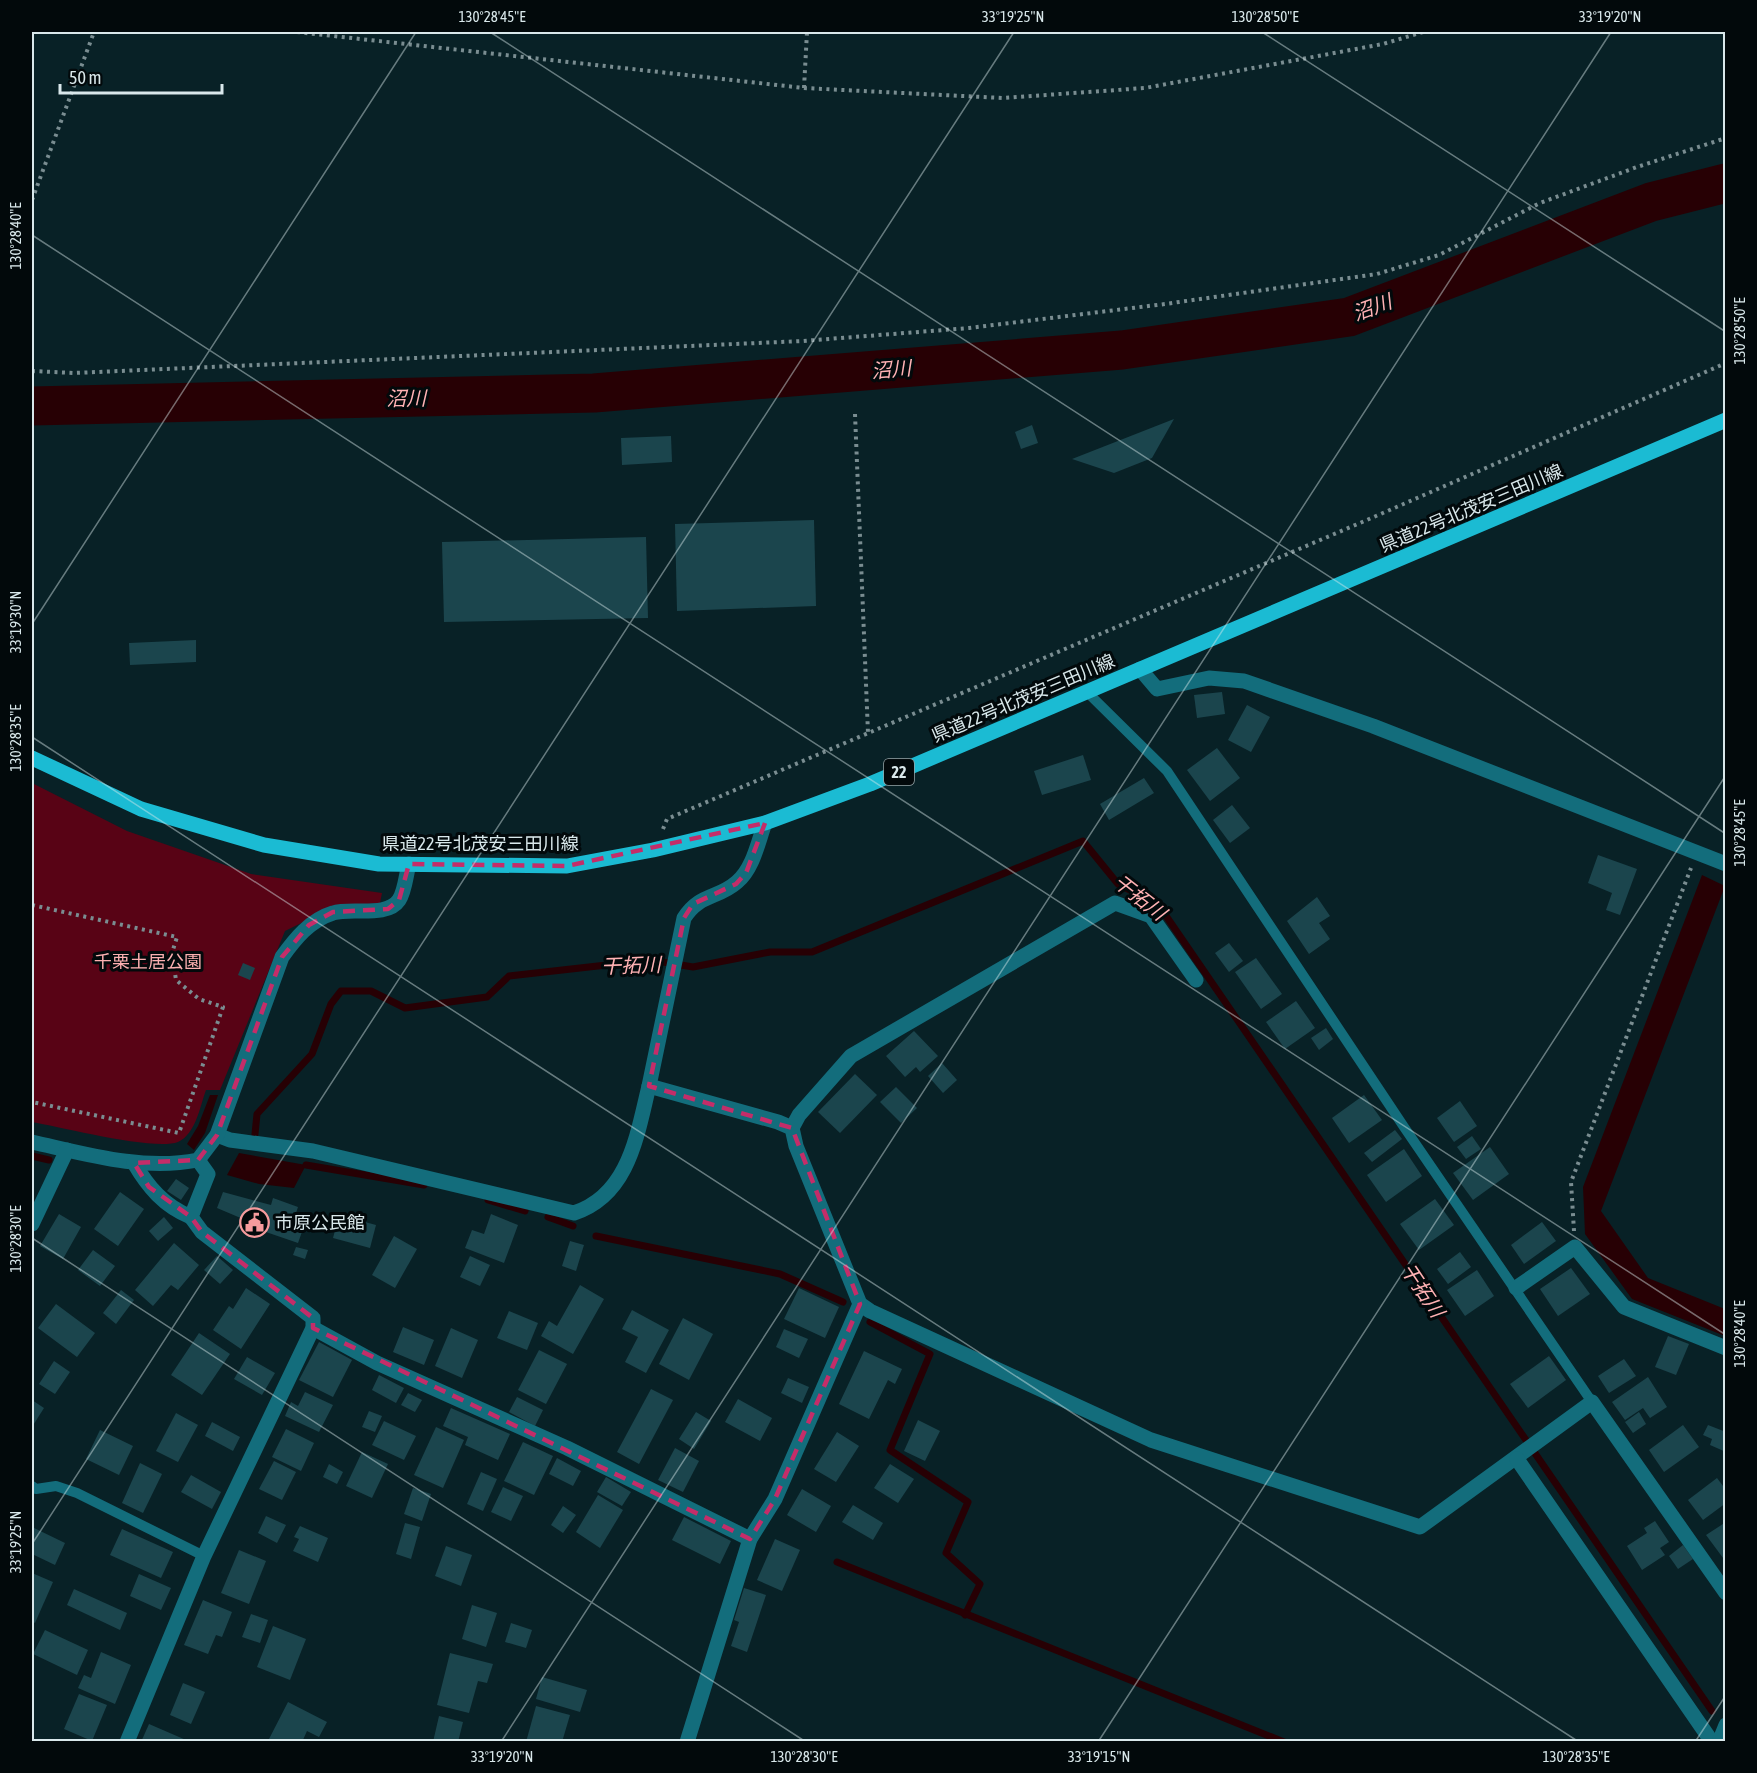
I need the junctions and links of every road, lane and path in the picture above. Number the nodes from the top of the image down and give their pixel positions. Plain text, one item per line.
1 (94, 32) edge
2 (297, 32) edge
3 (807, 32) edge
4 (1423, 32) edge
5 (804, 88) junction
6 (1725, 138) edge
7 (32, 200) edge
8 (1725, 363) edge
9 (32, 371) edge
10 (855, 414) dead end
11 (1725, 420) edge
12 (1140, 669) junction
13 (1088, 693) junction
14 (868, 733) junction
15 (32, 758) edge
16 (765, 823) junction
17 (653, 850) junction
18 (1697, 853) junction
19 (409, 864) junction
20 (1725, 864) edge
21 (32, 904) edge
22 (1196, 980) dead end
23 (649, 1086) junction
24 (32, 1102) edge
25 (792, 1128) junction
26 (217, 1135) junction
27 (32, 1142) edge
28 (66, 1150) junction
29 (198, 1161) junction
30 (134, 1163) junction
31 (191, 1217) junction
32 (32, 1224) edge
33 (1575, 1247) junction
34 (1516, 1288) junction
35 (860, 1304) junction
36 (313, 1328) junction
37 (1725, 1348) edge
38 (1592, 1402) junction
39 (1521, 1456) junction
40 (32, 1486) edge
41 (750, 1539) junction
42 (204, 1556) junction
43 (1725, 1593) edge
44 (1725, 1725) edge
45 (127, 1742) edge
46 (687, 1742) edge
47 (1712, 1742) edge
48 (1719, 1742) edge

1 - 7 path
2 - 5 path
3 - 5 path
4 - 5 path
6 - 9 path
8 - 14 path
10 - 14 path
11 - 12 main road, 県道22号北茂安三田川線 / 22
12 - 13 main road, 県道22号北茂安三田川線 / 22
12 - 18 street
13 - 16 main road, 県道22号北茂安三田川線 / 22
13 - 34 lane
14 - 17 path
15 - 19 main road, 県道22号北茂安三田川線 / 22
16 - 17 main road, 県道22号北茂安三田川線 / 22
16 - 23 street
17 - 19 main road, 県道22号北茂安三田川線 / 22
18 - 20 street
18 - 33 path
19 - 26 street
21 - 24 path
22 - 25 street
23 - 25 street
23 - 26 street
25 - 35 street
26 - 29 street
27 - 28 street
28 - 30 street
28 - 32 street
29 - 30 street
29 - 31 street
30 - 31 street
31 - 36 street
33 - 34 street
33 - 37 street
34 - 38 lane
35 - 39 street
35 - 41 street
36 - 41 street
36 - 42 street
38 - 39 street
38 - 43 street
39 - 47 street
40 - 42 lane
41 - 46 street
42 - 45 street
44 - 48 street

